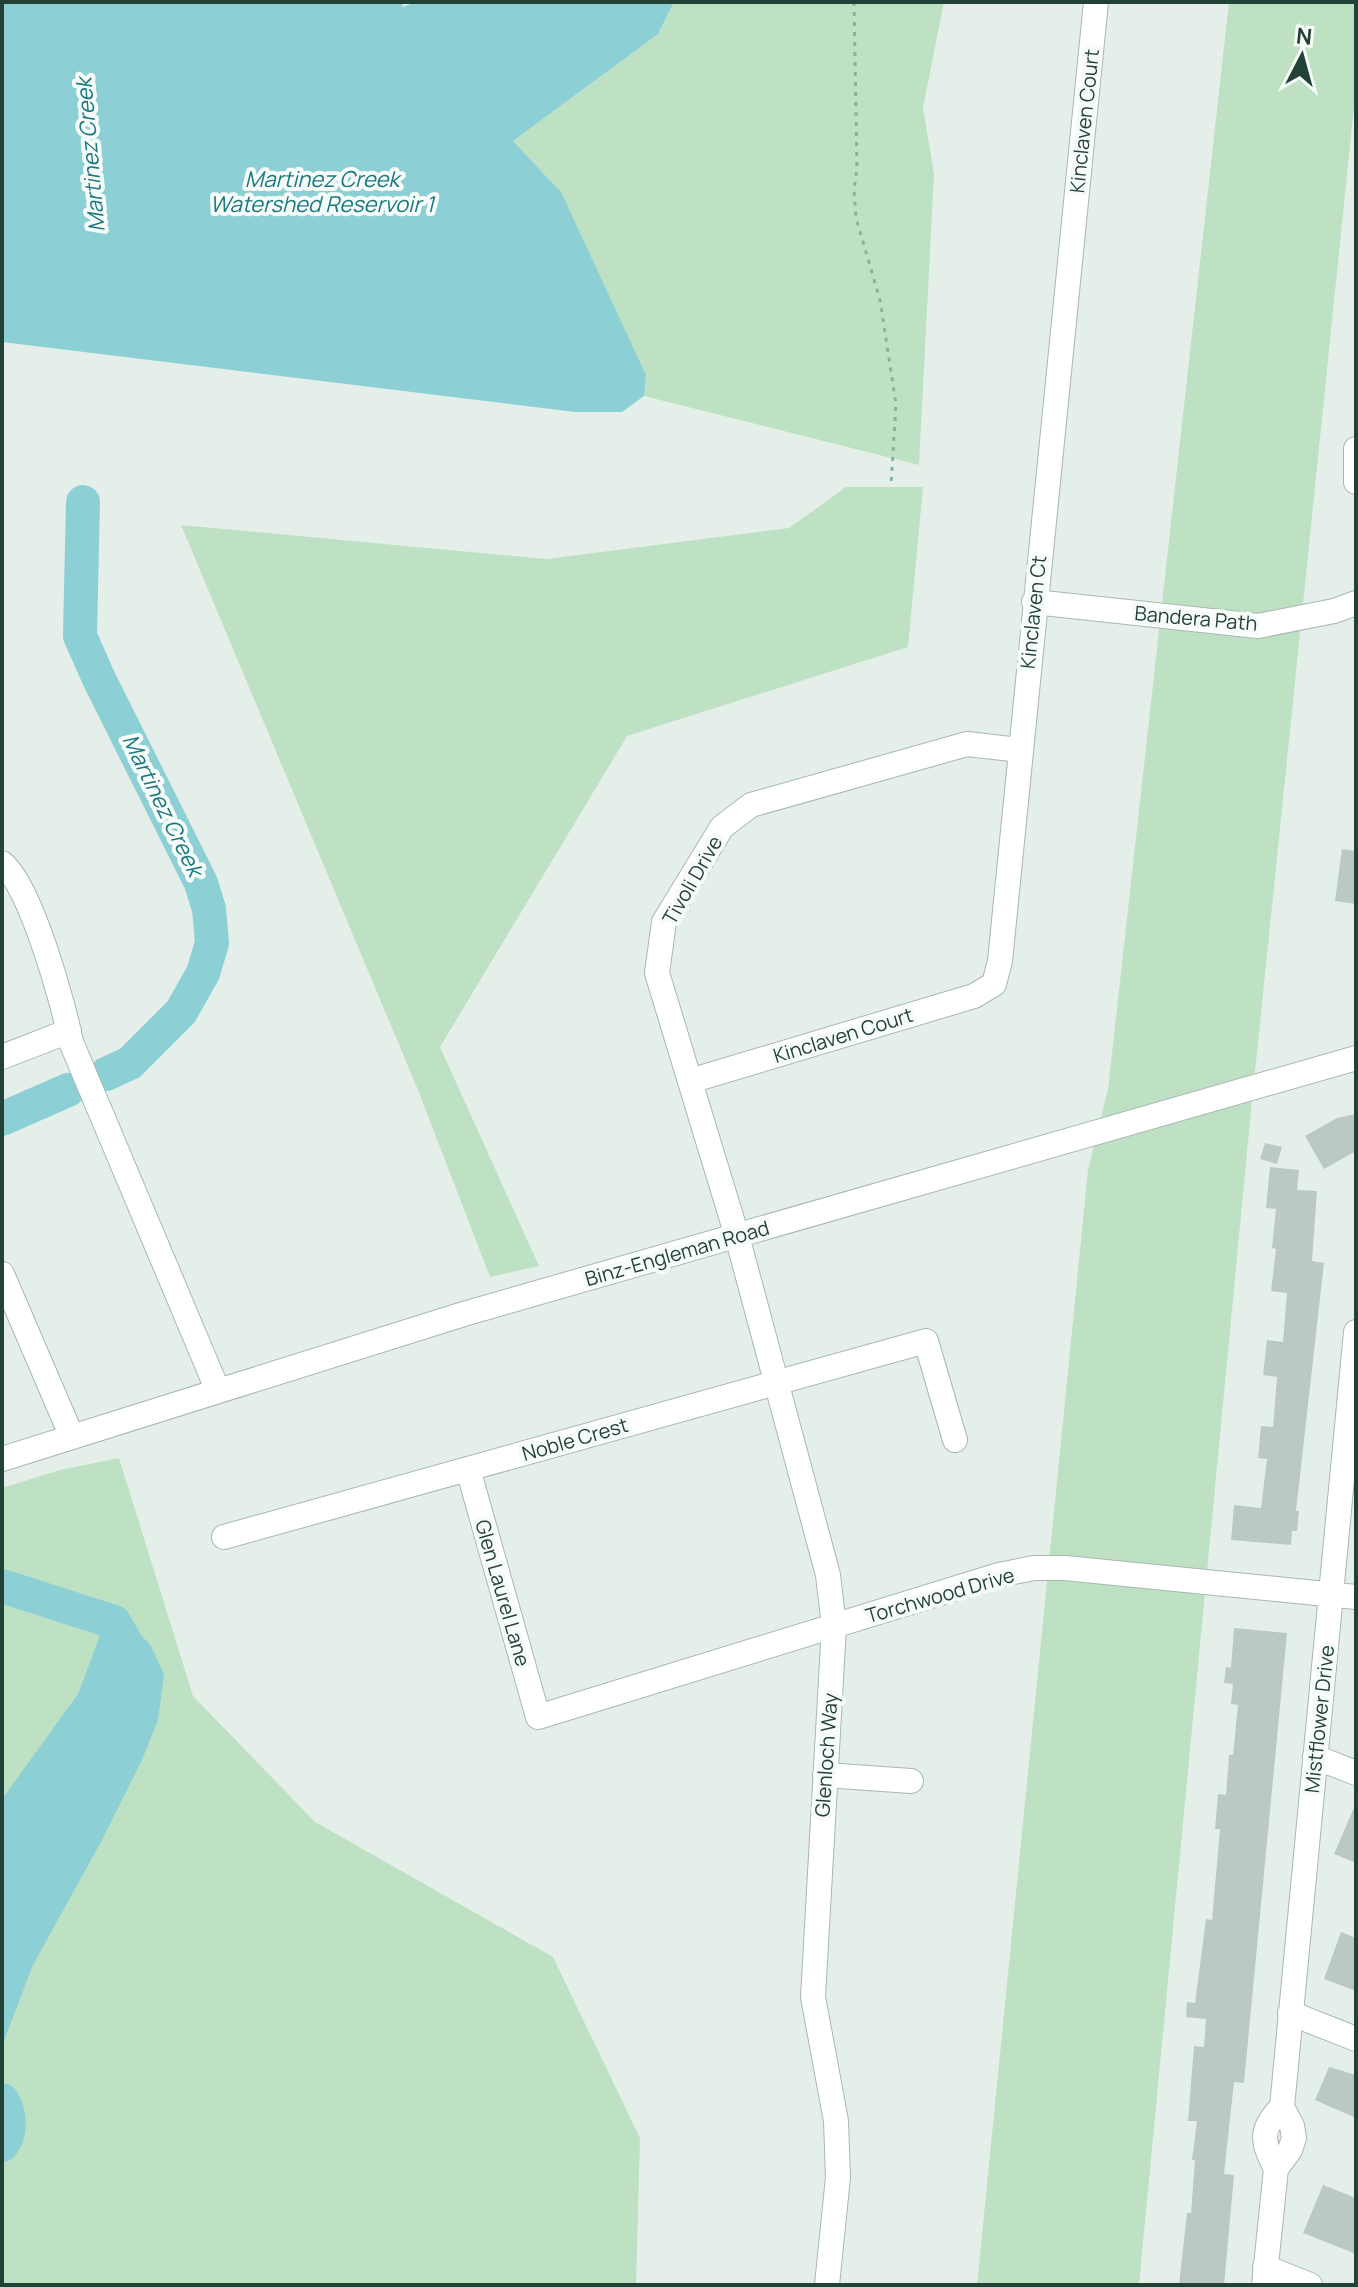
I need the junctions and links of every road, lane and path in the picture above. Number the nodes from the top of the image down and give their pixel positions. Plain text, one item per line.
1 (854, 2) edge
2 (1096, 2) edge
3 (1071, 239) joint
4 (1356, 449) edge
5 (1356, 482) edge
6 (891, 485) dead end
7 (1034, 602) junction
8 (1356, 603) edge
9 (1020, 750) junction
10 (2, 863) edge
11 (994, 984) joint
12 (69, 1031) junction
13 (2, 1057) edge
14 (1356, 1058) edge
15 (690, 1081) junction
16 (737, 1236) junction
17 (2, 1274) edge
18 (1356, 1332) edge
19 (776, 1382) junction
20 (218, 1391) junction
21 (72, 1437) junction
22 (955, 1440) dead end
23 (2, 1459) edge
24 (1350, 1462) edge
25 (468, 1469) junction
26 (224, 1537) dead end
27 (1331, 1596) junction
28 (1356, 1597) edge
29 (834, 1626) junction
30 (538, 1717) joint
31 (1315, 1757) junction
32 (1356, 1773) edge
33 (825, 1775) junction
34 (911, 1781) dead end
35 (1290, 2013) junction
36 (1356, 2039) edge
37 (1265, 2276) edge
38 (827, 2285) edge
39 (1310, 2285) edge

1 - 6 path
2 - 3 street, Kinclaven Court
3 - 7 street, Kinclaven Ct
4 - 5 street
7 - 8 street, Bandera Path
7 - 9 street, Kinclaven Ct
9 - 11 street, Kinclaven Ct
9 - 15 street, Tivoli Drive
10 - 12 street
11 - 15 street, Kinclaven Court
12 - 13 street
12 - 20 street
14 - 16 street, Binz-Engleman Road
15 - 16 street, Tivoli Drive
16 - 19 street, Glenloch Way
16 - 20 street, Binz-Engleman Road
17 - 21 street
18 - 24 street, Mistflower Drive
19 - 22 street, Noble Crest
19 - 25 street, Noble Crest
19 - 29 street, Glenloch Way
20 - 21 street, Binz-Engleman Road
21 - 23 street, Binz-Engleman Road
24 - 27 street, Mistflower Drive
25 - 26 street, Noble Crest
25 - 30 street, Glen Laurel Lane
27 - 28 street, Torchwood Drive
27 - 29 street, Torchwood Drive
27 - 31 street, Mistflower Drive
29 - 30 street, Torchwood Drive
29 - 33 street, Glenloch Way
31 - 32 street
31 - 35 street, Mistflower Drive
33 - 34 street
33 - 38 street, Glenloch Way
35 - 36 street
35 - 37 street, Mistflower Drive
37 - 39 street

